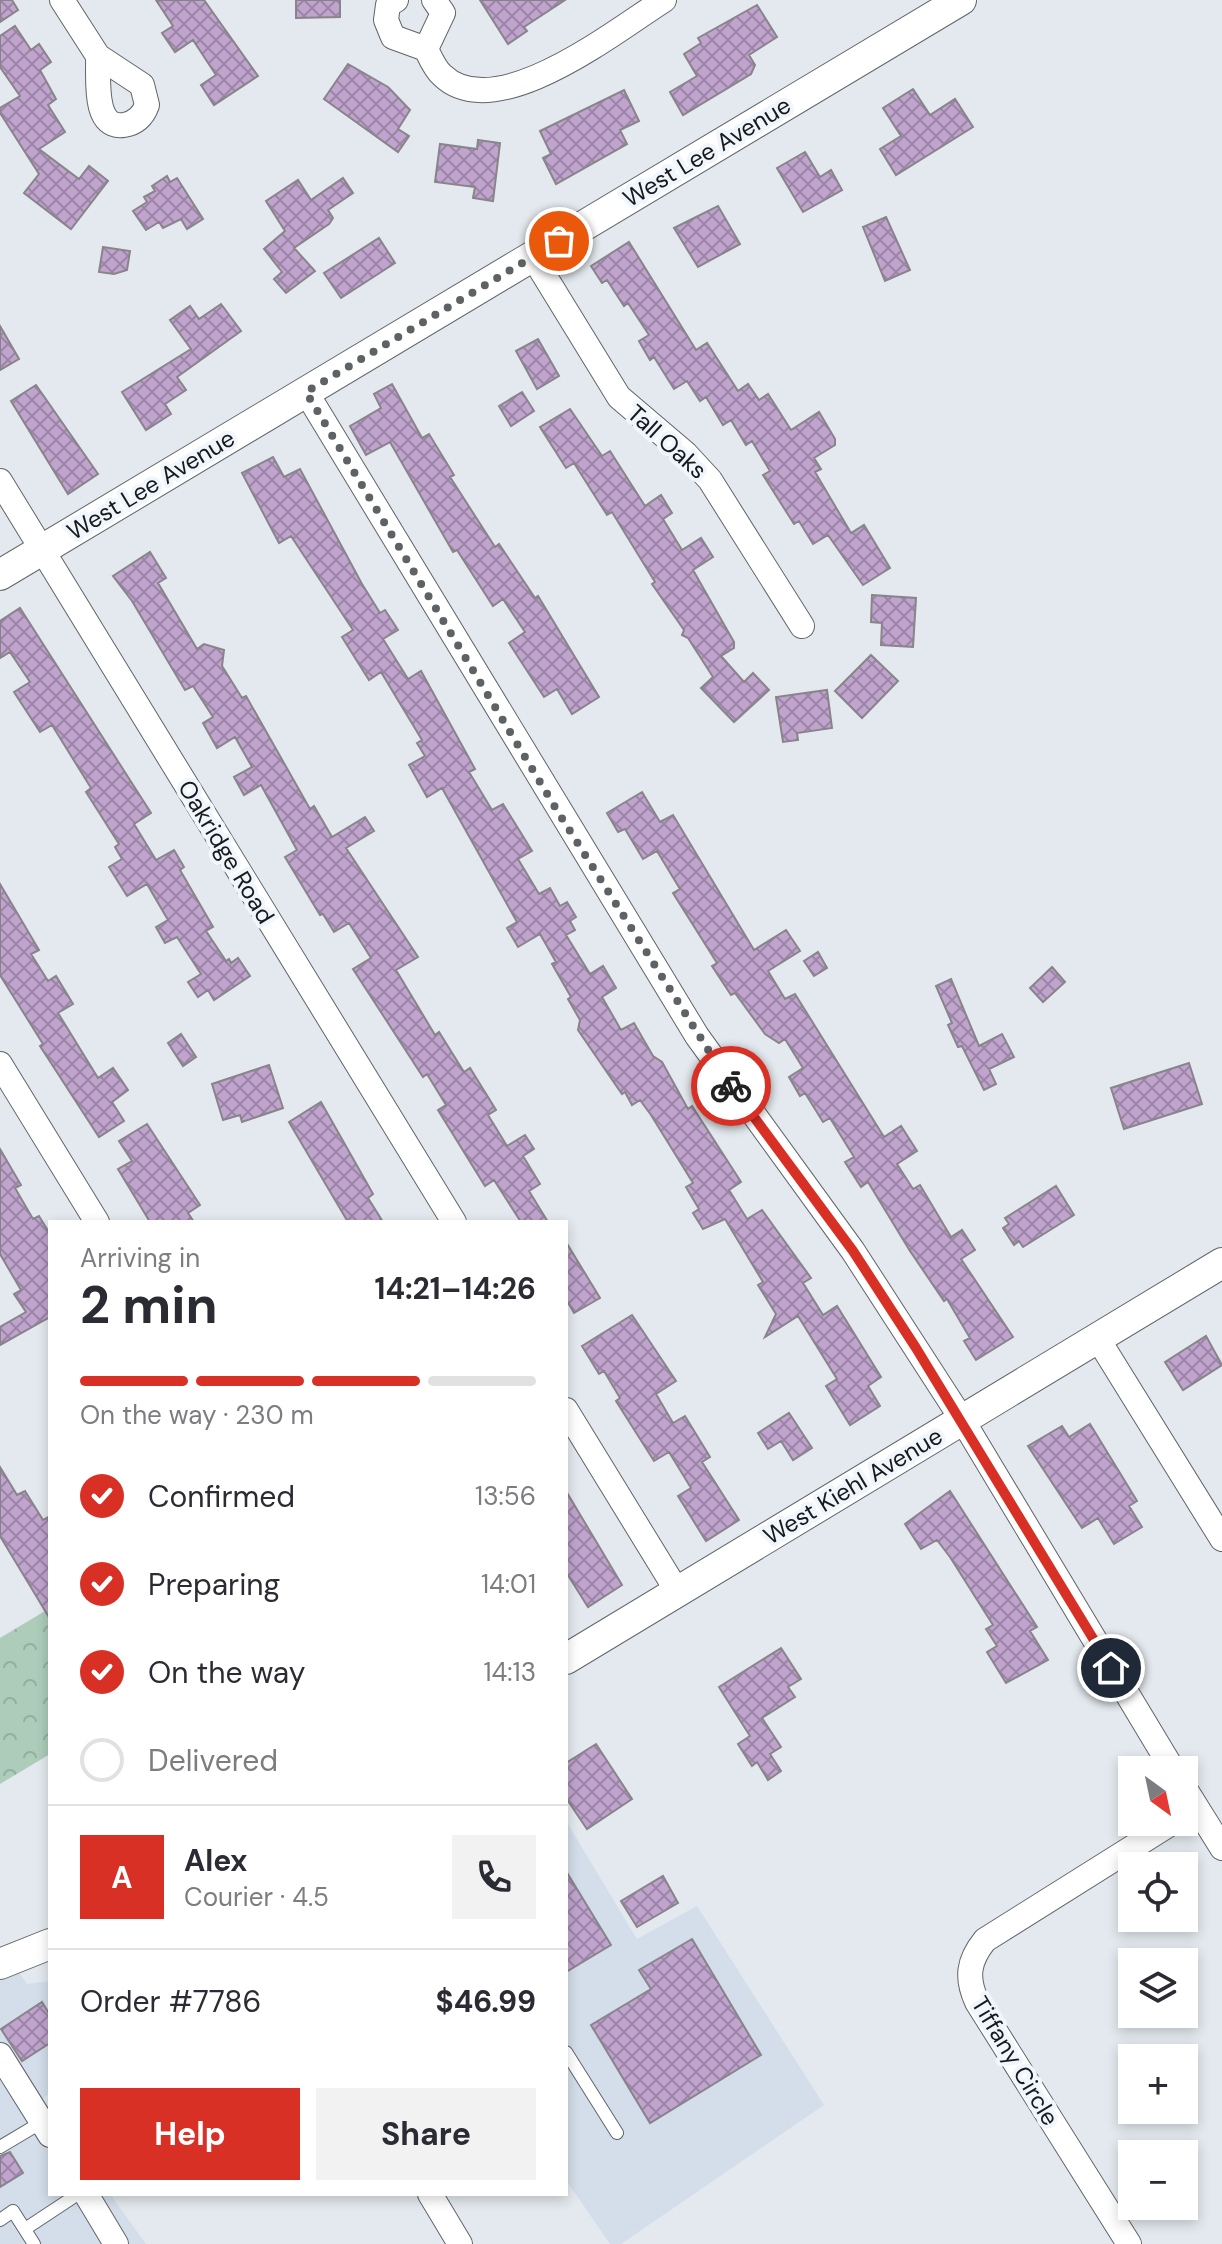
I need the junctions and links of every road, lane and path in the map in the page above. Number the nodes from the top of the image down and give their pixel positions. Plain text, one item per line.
1 (62, 0) edge
2 (396, 0) edge
3 (434, 0) edge
4 (664, 0) edge
5 (961, 0) edge
6 (426, 49) junction
7 (98, 56) dead end
8 (533, 257) junction
9 (306, 392) junction
10 (0, 481) edge
11 (43, 550) junction
12 (0, 575) edge
13 (802, 626) dead end
14 (0, 1064) edge
15 (96, 1220) edge
16 (453, 1220) edge
17 (1222, 1263) edge
18 (1098, 1339) junction
19 (568, 1413) edge
20 (963, 1421) junction
21 (1222, 1539) edge
22 (677, 1591) junction
23 (568, 1658) edge
24 (1165, 1756) edge
25 (1198, 1816) edge
26 (1151, 1836) edge
27 (1222, 1848) edge
28 (48, 1945) edge
29 (1, 1962) edge
30 (0, 2055) edge
31 (568, 2055) edge
32 (46, 2128) edge
33 (617, 2133) dead end
34 (0, 2147) edge
35 (75, 2196) edge
36 (87, 2196) edge
37 (431, 2196) edge
38 (0, 2220) edge
39 (25, 2229) junction
40 (34, 2244) edge
41 (116, 2244) edge
42 (460, 2244) edge
43 (1129, 2244) edge

1 - 7 street
2 - 6 street
3 - 6 street
4 - 6 street
5 - 8 street, West Lee Avenue
8 - 9 street, West Lee Avenue
8 - 13 street, Tall Oaks
9 - 11 street, West Lee Avenue
9 - 20 street
10 - 11 street, Oakridge Road
11 - 12 street, West Lee Avenue
11 - 16 street, Oakridge Road
14 - 15 street
17 - 18 street, West Kiehl Avenue
18 - 20 street, West Kiehl Avenue
18 - 21 street
19 - 22 street
20 - 22 street, West Kiehl Avenue
20 - 24 street
22 - 23 street, West Kiehl Avenue
25 - 27 street
26 - 43 street, Tiffany Circle
28 - 29 street
30 - 32 street
31 - 33 lane
32 - 34 lane
35 - 39 lane
36 - 41 street
37 - 42 street
38 - 39 lane
39 - 40 lane

